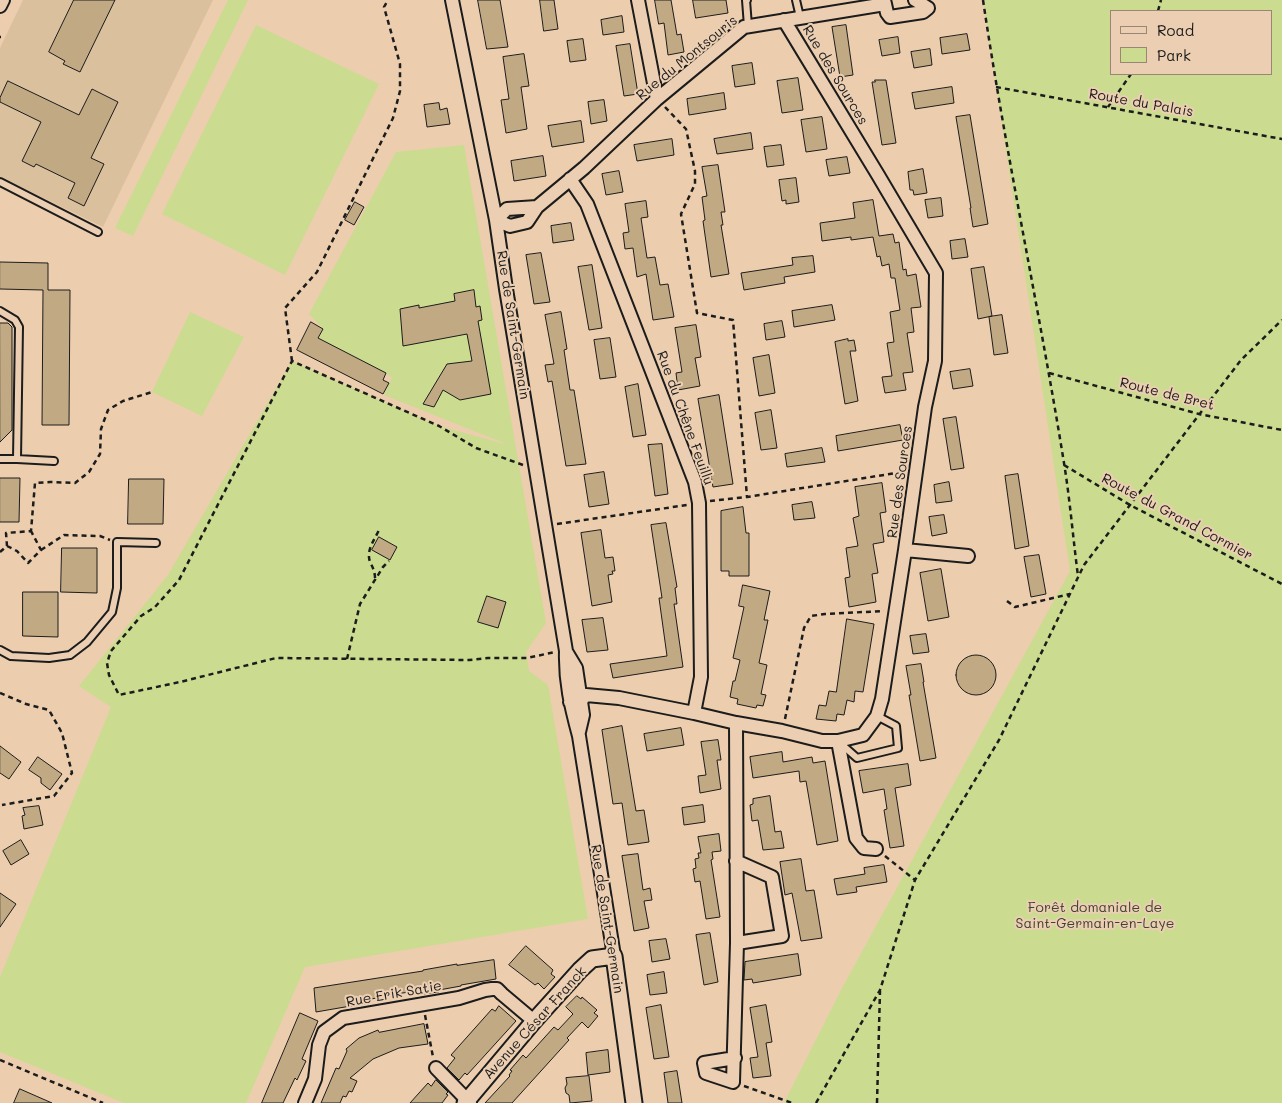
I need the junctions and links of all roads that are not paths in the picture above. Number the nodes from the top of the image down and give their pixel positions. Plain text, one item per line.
1 (3, 0) edge
2 (452, 0) edge
3 (638, 0) edge
4 (747, 0) edge
5 (796, 0) edge
6 (915, 0) edge
7 (884, 2) edge
8 (0, 6) edge
9 (800, 17) junction
10 (784, 20) junction
11 (748, 26) junction
12 (657, 99) junction
13 (570, 179) junction
14 (0, 182) edge
15 (496, 220) junction
16 (98, 232) dead end
17 (0, 311) edge
18 (0, 459) edge
19 (17, 459) junction
20 (54, 461) dead end
21 (156, 543) dead end
22 (905, 550) junction
23 (968, 556) dead end
24 (0, 650) edge
25 (575, 701) junction
26 (694, 713) junction
27 (877, 716) junction
28 (736, 724) junction
29 (838, 741) junction
30 (876, 849) road end
31 (736, 861) junction
32 (737, 942) junction
33 (614, 956) junction
34 (534, 1021) junction
35 (735, 1058) junction
36 (436, 1068) road end
37 (467, 1102) edge
38 (305, 1103) edge
39 (634, 1103) edge

1 - 8 street
2 - 15 street, Rue de Saint-Germain
3 - 12 street
4 - 11 lane
5 - 9 lane
6 - 7 street
7 - 9 street, Rue du Montsouris
9 - 10 street, Rue du Montsouris
10 - 11 street, Rue du Montsouris
10 - 22 street, Rue des Sources
11 - 12 street, Rue du Montsouris
12 - 13 street, Rue du Montsouris
13 - 15 street, Rue du Montsouris
13 - 26 street, Rue du Chêne Feuillu
14 - 16 lane
15 - 25 street, Rue de Saint-Germain
17 - 19 lane
18 - 19 lane
19 - 20 lane
21 - 24 lane
22 - 23 street
22 - 27 street, Rue des Sources
25 - 26 street, Rue des Sources
25 - 33 street, Rue de Saint-Germain
26 - 28 street, Rue des Sources
27 - 29 street, Rue des Sources
27 - 29 lane
28 - 29 street, Rue des Sources
28 - 31 street
29 - 30 street
31 - 32 street
31 - 32 street
32 - 35 street
33 - 34 street, Avenue César Franck
33 - 39 street, Rue de Saint-Germain
34 - 37 street, Avenue César Franck
34 - 38 street, Rue Erik Satie
35 - 35 street
36 - 37 street

